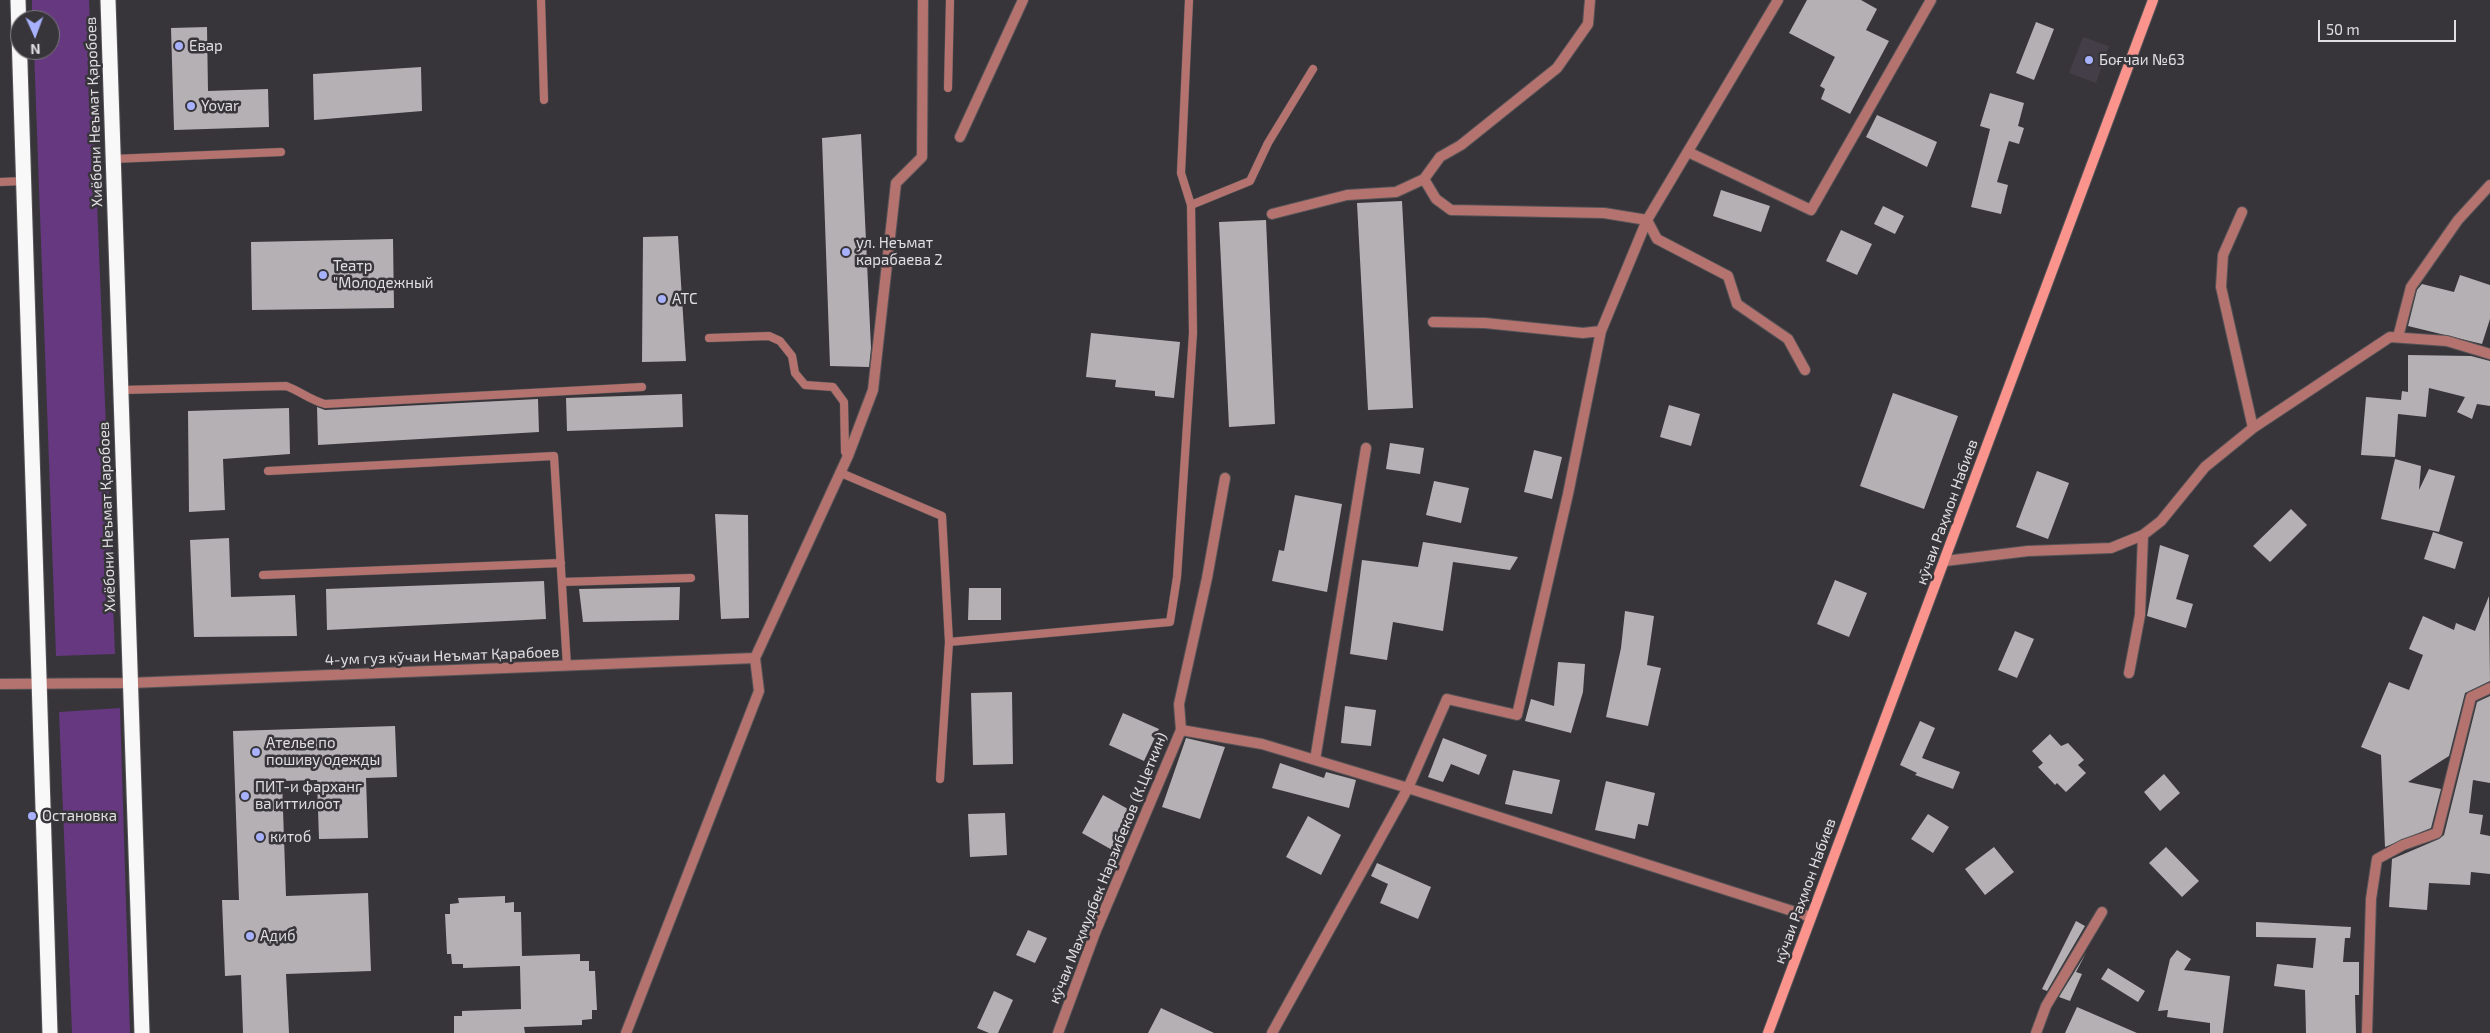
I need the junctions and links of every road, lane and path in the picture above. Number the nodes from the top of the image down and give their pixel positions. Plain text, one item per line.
1 (18, 0) edge
2 (108, 0) edge
3 (541, 0) edge
4 (923, 0) edge
5 (950, 0) edge
6 (1023, 0) edge
7 (1189, 0) edge
8 (1590, 0) edge
9 (1778, 0) edge
10 (1931, 0) edge
11 (2153, 0) edge
12 (1314, 69) dead end
13 (948, 88) dead end
14 (544, 100) dead end
15 (960, 137) dead end
16 (281, 152) dead end
17 (1688, 152) junction
18 (113, 159) junction
19 (1424, 179) junction
20 (23, 181) junction
21 (0, 182) edge
22 (2490, 185) edge
23 (1191, 205) junction
24 (2242, 212) dead end
25 (1272, 214) dead end
26 (1648, 220) junction
27 (1433, 322) dead end
28 (1601, 331) junction
29 (709, 338) dead end
30 (2398, 338) junction
31 (2490, 354) edge
32 (1805, 370) dead end
33 (642, 387) dead end
34 (121, 390) junction
35 (2253, 428) junction
36 (1366, 448) dead end
37 (848, 456) junction
38 (268, 472) dead end
39 (840, 473) junction
40 (1225, 478) dead end
41 (2143, 535) junction
42 (1945, 561) junction
43 (561, 563) junction
44 (263, 575) dead end
45 (691, 578) dead end
46 (562, 582) junction
47 (949, 642) junction
48 (755, 658) junction
49 (568, 666) junction
50 (2129, 673) dead end
51 (130, 683) junction
52 (0, 684) edge
53 (39, 684) junction
54 (2490, 688) edge
55 (1181, 730) junction
56 (1315, 760) junction
57 (940, 779) dead end
58 (1408, 788) junction
59 (2102, 912) dead end
60 (1810, 918) junction
61 (50, 1033) edge
62 (142, 1033) edge
63 (626, 1033) edge
64 (1058, 1033) edge
65 (1272, 1033) edge
66 (1768, 1033) edge
67 (2036, 1033) edge
68 (2367, 1033) edge

1 - 20 highway
2 - 18 highway, Хиёбони Неъмат Қаробоев
3 - 14 lane
4 - 37 street
5 - 13 lane
6 - 15 street
7 - 23 lane
8 - 19 street
9 - 17 street
10 - 17 street
11 - 42 street, кӯчаи Раҳмон Набиев
12 - 23 lane
16 - 18 lane
17 - 26 street
18 - 34 highway, Хиёбони Неъмат Қаробоев
19 - 25 street
19 - 26 street
20 - 21 lane
20 - 53 highway
22 - 30 street
23 - 47 lane
24 - 35 street
26 - 28 street
26 - 32 street
27 - 28 street
28 - 58 street
29 - 37 lane
30 - 31 street
30 - 35 street
33 - 34 lane
34 - 51 highway, Хиёбони Неъмат Қаробоев
35 - 41 street
36 - 56 street
37 - 39 street
38 - 43 lane
39 - 47 lane
39 - 48 street
40 - 55 street, кӯчаи Маҳмудбек Нарзибеков (К.Цеткин)
41 - 42 street
41 - 50 street
42 - 60 street, кӯчаи Раҳмон Набиев
43 - 44 lane
43 - 46 lane
45 - 46 lane
46 - 49 lane
47 - 57 lane
48 - 49 street, 4-ум гуз кӯчаи Неъмат Қарабоев
48 - 63 street
49 - 51 street, 4-ум гуз кӯчаи Неъмат Қарабоев
51 - 53 street, 4-ум гуз кӯчаи Неъмат Қарабоев
51 - 62 highway, Хиёбони Неъмат Қаробоев
52 - 53 street, 4-ум гуз кӯчаи Неъмат Қарабоев
53 - 61 highway
54 - 68 street
55 - 56 street
55 - 64 street, кӯчаи Маҳмудбек Нарзибеков (К.Цеткин)
56 - 58 street
58 - 60 street
58 - 65 street
59 - 67 street
60 - 66 street, кӯчаи Раҳмон Набиев

